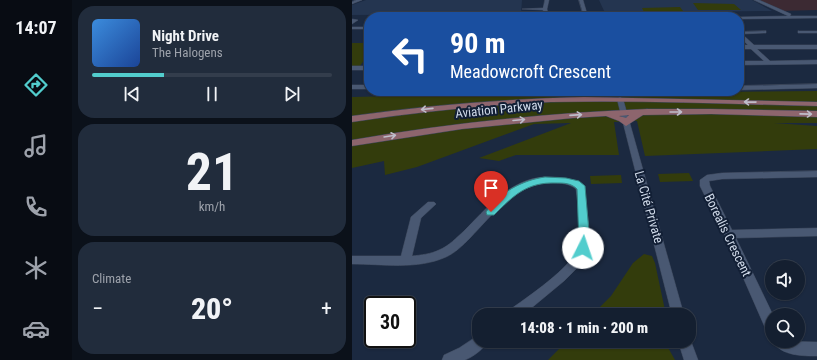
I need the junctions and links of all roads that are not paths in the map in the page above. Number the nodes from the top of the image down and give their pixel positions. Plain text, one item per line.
1 (355, 0) edge
2 (360, 0) edge
3 (547, 0) edge
4 (581, 0) edge
5 (756, 0) edge
6 (352, 2) edge
7 (524, 9) dead end
8 (545, 9) junction
9 (546, 12) edge
10 (585, 12) edge
11 (796, 17) junction
12 (817, 17) edge
13 (744, 18) edge
14 (813, 22) dead end
15 (364, 28) edge
16 (354, 29) edge
17 (764, 32) dead end
18 (800, 32) dead end
19 (817, 32) edge
20 (744, 34) edge
21 (744, 39) edge
22 (817, 46) edge
23 (744, 47) edge
24 (752, 47) junction
25 (768, 62) junction
26 (817, 62) edge
27 (744, 63) edge
28 (352, 68) edge
29 (364, 68) edge
30 (817, 86) edge
31 (352, 87) edge
32 (364, 87) edge
33 (744, 88) edge
34 (620, 99) junction
35 (817, 104) edge
36 (648, 112) junction
37 (623, 113) junction
38 (596, 114) junction
39 (817, 114) edge
40 (352, 119) edge
41 (626, 123) junction
42 (352, 143) edge
43 (817, 174) edge
44 (431, 204) dead end
45 (817, 232) edge
46 (729, 234) junction
47 (352, 260) edge
48 (406, 260) junction
49 (522, 308) edge
50 (676, 308) edge
51 (765, 313) edge
52 (472, 347) edge
53 (687, 348) edge
54 (794, 348) edge
55 (817, 349) edge
56 (449, 360) edge
57 (691, 360) edge

1 - 6 street
2 - 6 street
3 - 8 street
4 - 10 street
5 - 11 street
7 - 8 street
8 - 9 street
11 - 12 street
11 - 13 street
11 - 14 street
15 - 16 street
17 - 20 street
18 - 19 street
21 - 24 street
22 - 24 street
23 - 24 street
24 - 25 street
25 - 26 street
25 - 27 street
28 - 29 street
30 - 33 street
31 - 32 street
35 -> 34 main road, Aviation Parkway
34 - 37 street, La Cité Private
34 -> 40 main road, Aviation Parkway
36 - 37 main road, Aviation Parkway
36 -> 39 main road, Aviation Parkway
36 - 41 main road
37 - 38 main road, Aviation Parkway
37 - 41 street, La Cité Private
38 - 41 main road
42 -> 38 main road, Aviation Parkway
41 - 50 street, La Cité Private
43 - 46 street, Borealis Crescent
44 - 48 street
45 - 46 street
46 - 51 street, Borealis Crescent
47 - 48 street
48 - 49 street
52 - 56 street
53 - 57 street
54 - 55 street

